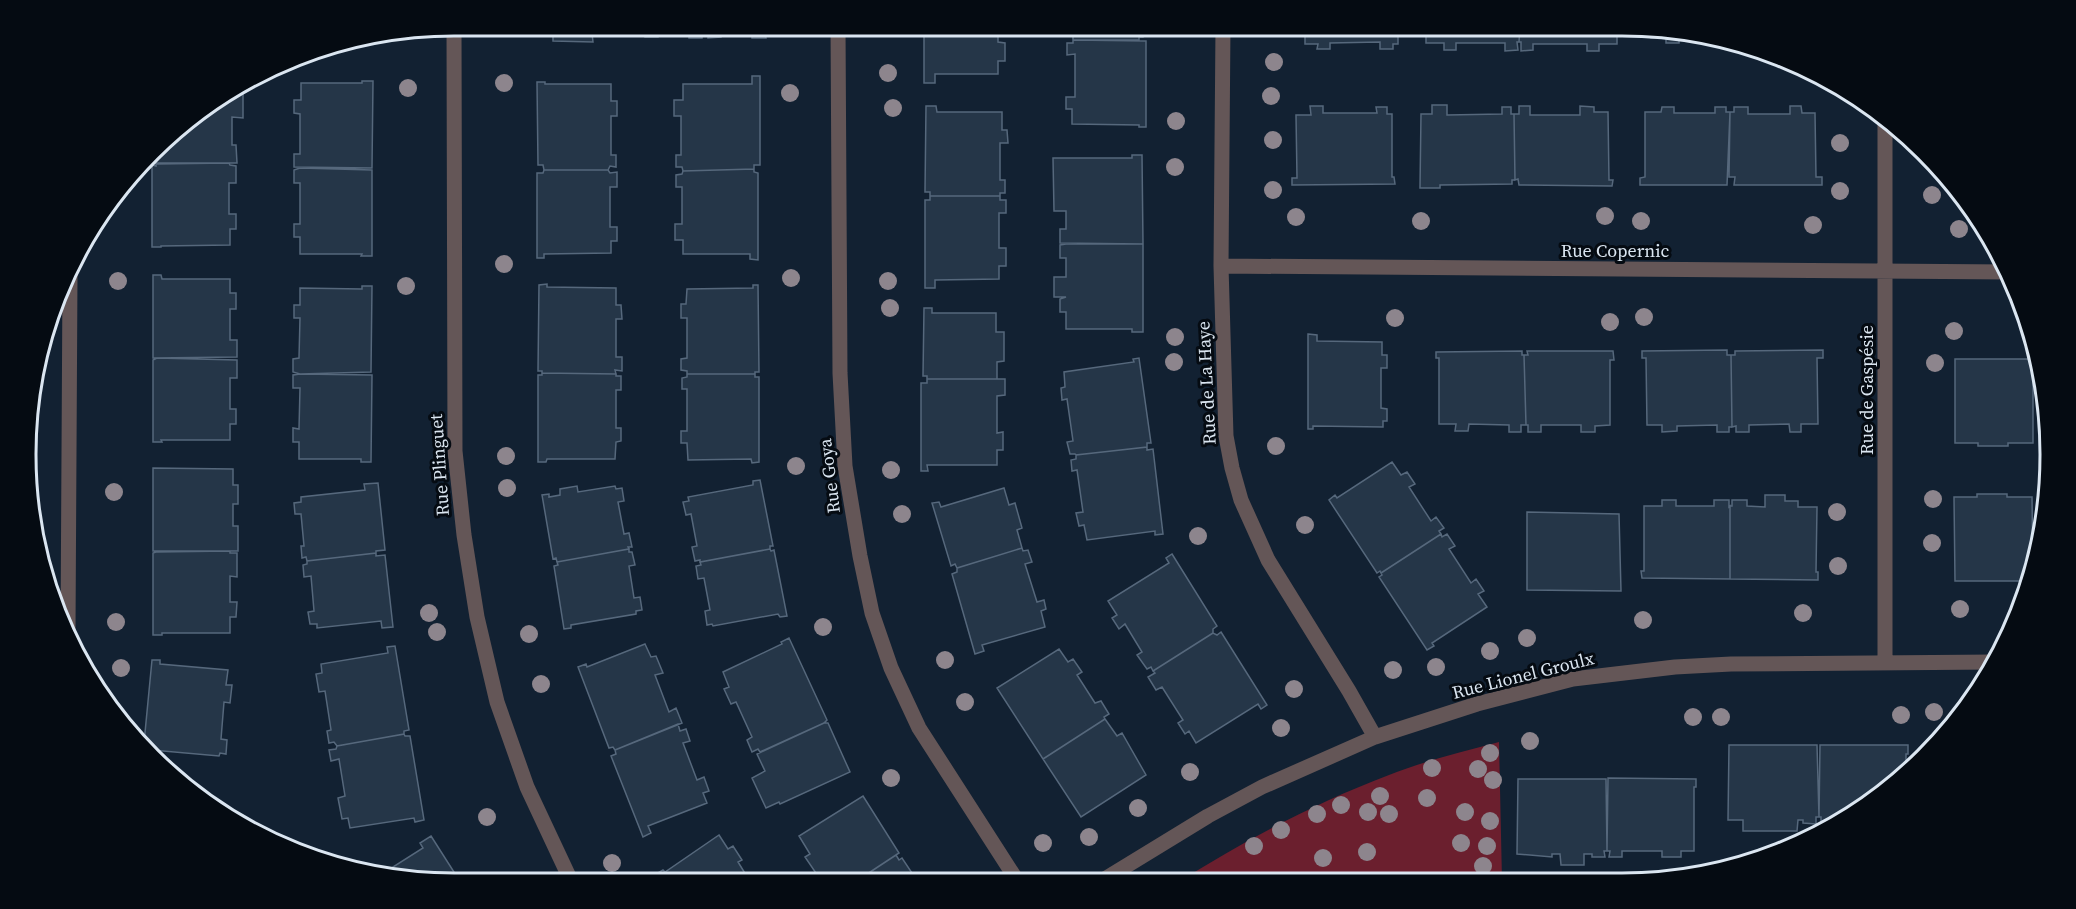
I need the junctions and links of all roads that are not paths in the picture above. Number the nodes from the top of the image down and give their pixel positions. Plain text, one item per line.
1 (454, 36) edge
2 (838, 36) edge
3 (1223, 36) edge
4 (1886, 131) edge
5 (1221, 266) junction
6 (1885, 271) junction
7 (1998, 272) edge
8 (70, 290) edge
9 (68, 615) edge
10 (1885, 662) junction
11 (1985, 662) edge
12 (1374, 737) junction
13 (567, 873) edge
14 (1012, 873) edge
15 (1115, 873) edge

1 - 13 street, Rue Plinguet
2 - 14 street, Rue Goya
3 - 5 street, Rue de La Haye
4 - 6 street, Rue de Gaspésie
5 - 6 street, Rue Copernic
5 - 12 street, Rue de La Haye
6 - 7 street, Rue Copernic
6 - 10 street, Rue de Gaspésie
8 - 9 street
10 - 11 street, Rue Lionel Groulx
10 - 12 street, Rue Lionel Groulx
12 - 15 street, Rue Lionel Groulx

